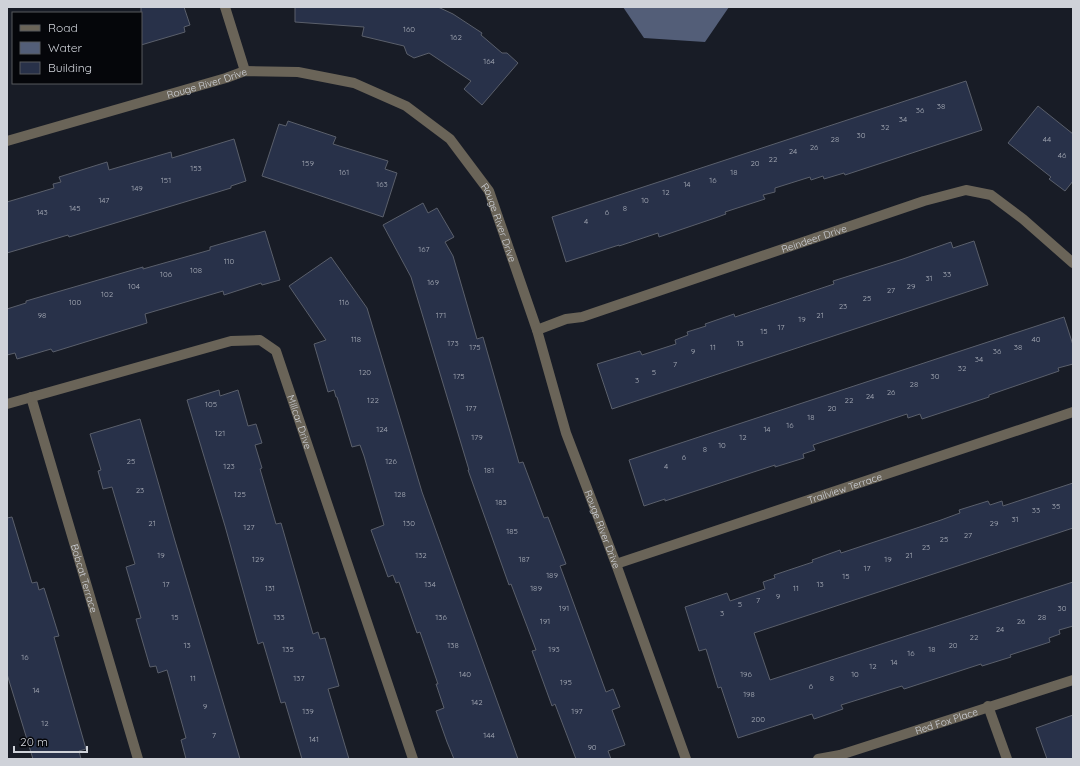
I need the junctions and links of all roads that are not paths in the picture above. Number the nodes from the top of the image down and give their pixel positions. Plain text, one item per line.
1 (225, 7) edge
2 (245, 71) junction
3 (7, 141) edge
4 (1073, 263) edge
5 (537, 330) junction
6 (31, 397) junction
7 (7, 404) edge
8 (1073, 412) edge
9 (616, 564) junction
10 (1073, 680) edge
11 (988, 706) junction
12 (841, 757) edge
13 (138, 759) edge
14 (413, 759) edge
15 (686, 759) edge
16 (818, 759) edge
17 (1007, 759) edge

1 - 2 street
2 - 3 street, Rouge River Drive
2 - 5 street, Rouge River Drive
4 - 5 street, Reindeer Drive
5 - 9 street, Rouge River Drive
6 - 7 street, Millcar Drive
6 - 13 street, Bobcat Terrace
6 - 14 street, Millcar Drive
8 - 9 street, Trailview Terrace
9 - 15 street, Rouge River Drive
10 - 11 street, Red Fox Place
11 - 12 street, Red Fox Place
11 - 17 street
12 - 16 street, Red Fox Place

